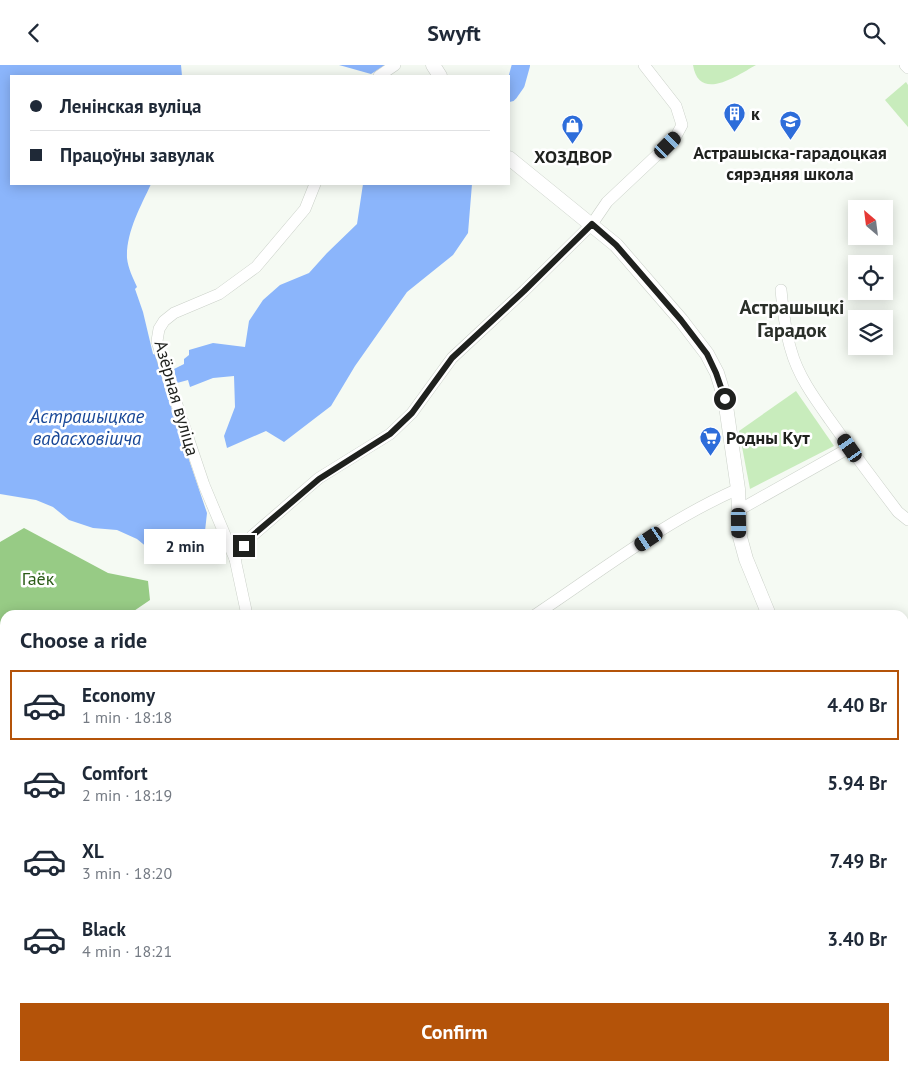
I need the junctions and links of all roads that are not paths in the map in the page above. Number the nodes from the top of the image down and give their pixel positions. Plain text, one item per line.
1 (395, 65) edge
2 (644, 65) edge
3 (905, 65) edge
4 (908, 68) edge
5 (380, 75) edge
6 (510, 159) edge
7 (315, 185) edge
8 (592, 224) junction
9 (781, 290) dead end
10 (850, 448) junction
11 (738, 489) junction
12 (739, 510) junction
13 (908, 520) edge
14 (234, 559) junction
15 (246, 610) edge
16 (542, 610) edge
17 (767, 610) edge

1 - 5 street
2 - 8 street
3 - 4 street
6 - 8 street
7 - 14 street, Азёрная вуліца
8 - 11 street
8 - 14 street
9 - 10 street
10 - 12 street
10 - 13 street
11 - 12 street
11 - 16 street
12 - 17 street
14 - 15 street, Азёрная вуліца

